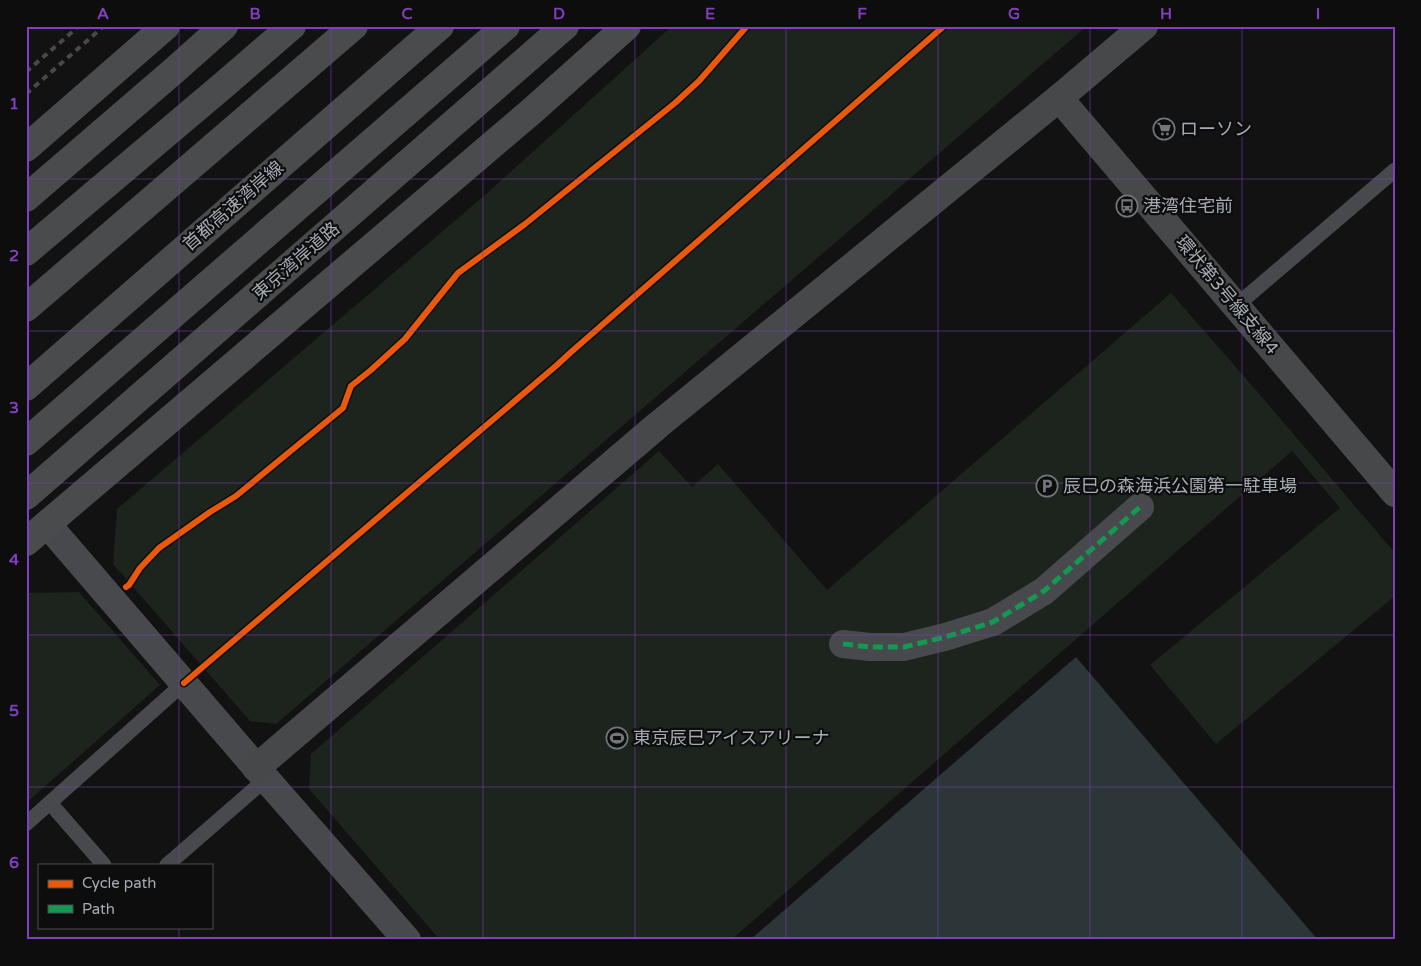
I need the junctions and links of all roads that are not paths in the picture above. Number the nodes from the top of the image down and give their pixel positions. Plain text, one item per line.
1 (166, 26) edge
2 (224, 26) edge
3 (292, 26) edge
4 (354, 26) edge
5 (440, 26) edge
6 (506, 26) edge
7 (566, 26) edge
8 (627, 26) edge
9 (1144, 26) edge
10 (1058, 98) junction
11 (26, 148) edge
12 (1395, 170) edge
13 (26, 198) edge
14 (26, 252) edge
15 (1236, 306) junction
16 (26, 308) edge
17 (26, 387) edge
18 (26, 442) edge
19 (1395, 493) edge
20 (26, 496) edge
21 (1140, 507) dead end
22 (47, 524) junction
23 (26, 542) edge
24 (843, 644) dead end
25 (184, 684) junction
26 (261, 773) junction
27 (50, 803) junction
28 (26, 824) edge
29 (103, 864) edge
30 (168, 864) edge
31 (407, 940) edge

1 - 11 highway
2 - 13 highway
3 - 14 highway
4 - 16 highway
5 - 17 highway, 首都高速湾岸線
6 - 18 highway
7 - 20 highway, 東京湾岸道路
8 - 22 highway
9 - 10 street
10 - 15 street, 環状第3号線支線4
10 - 26 street
12 - 15 lane
15 - 19 street, 環状第3号線支線4
21 - 24 street
22 - 23 highway
22 - 25 street
25 - 26 street
25 - 27 lane
26 - 30 lane
26 - 31 street
27 - 28 lane
27 - 29 lane

